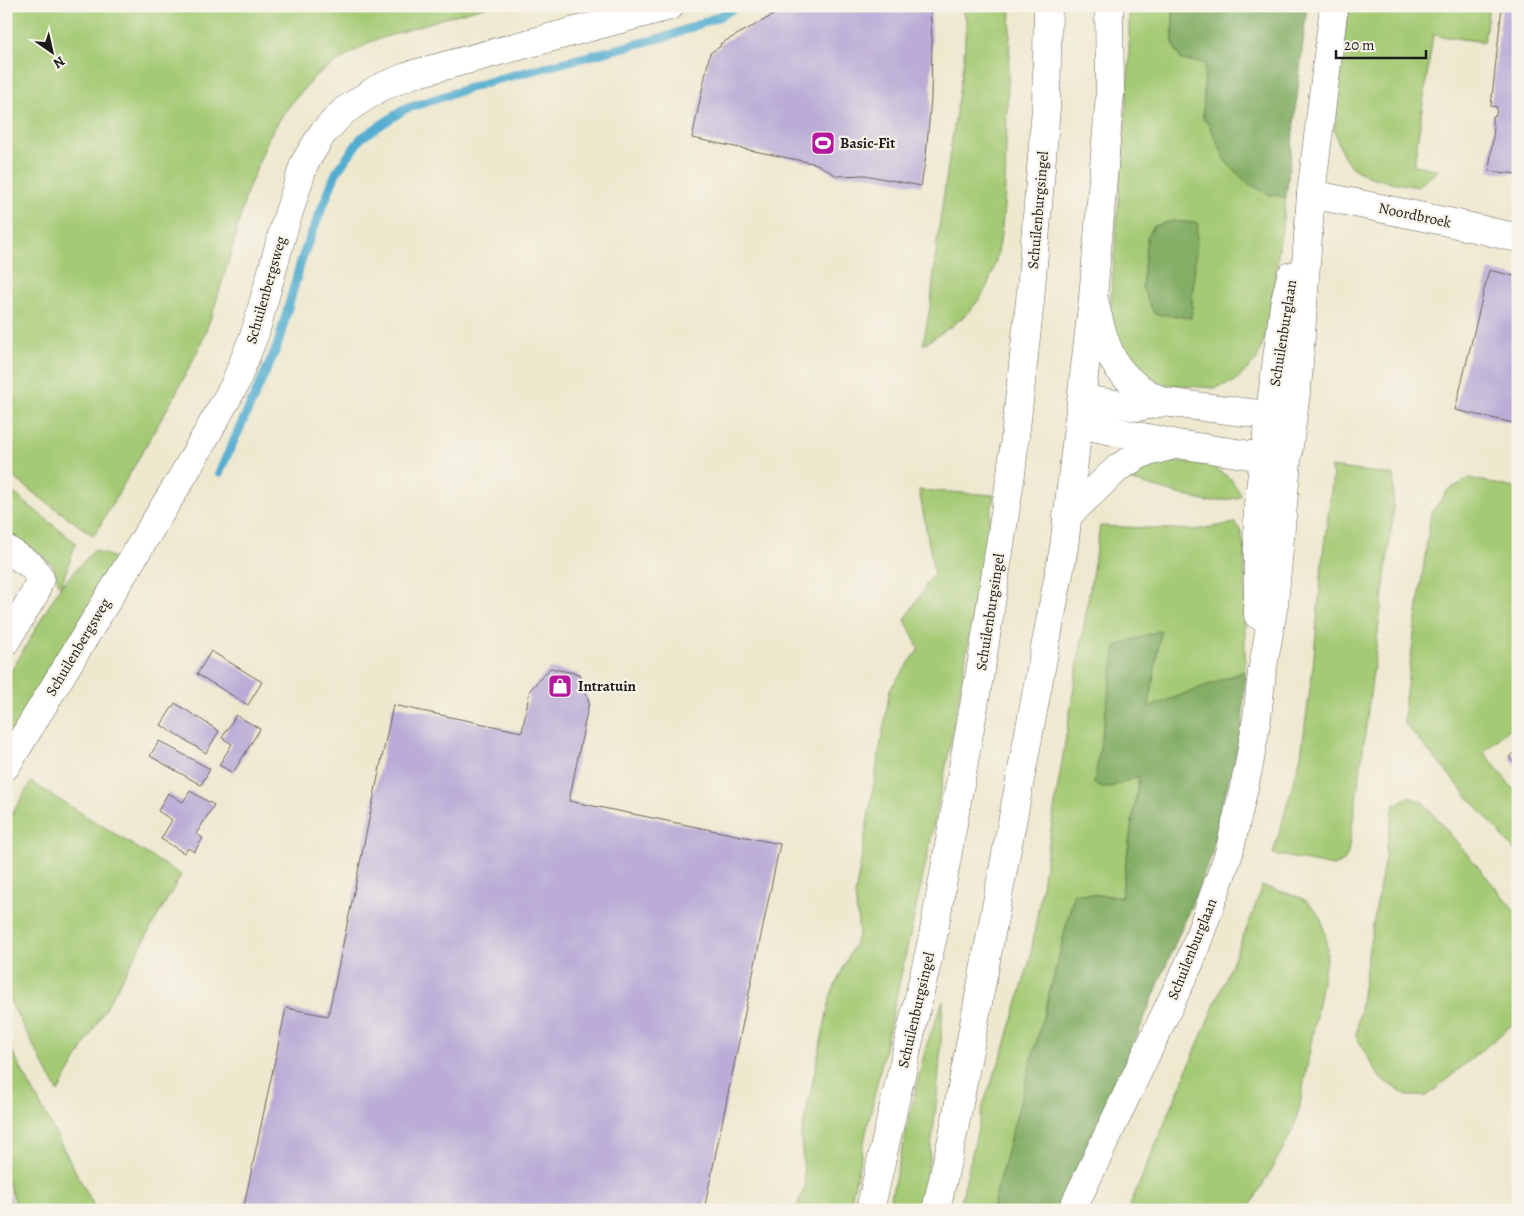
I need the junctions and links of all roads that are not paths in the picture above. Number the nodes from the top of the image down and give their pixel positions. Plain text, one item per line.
1 (670, 6) edge
2 (1048, 6) edge
3 (1108, 6) edge
4 (1334, 6) edge
5 (1311, 194) junction
6 (1518, 238) edge
7 (1093, 298) junction
8 (1164, 402) junction
9 (1080, 412) junction
10 (1282, 416) junction
11 (1177, 444) junction
12 (1276, 459) junction
13 (1067, 516) junction
14 (6, 549) edge
15 (6, 641) edge
16 (6, 766) edge
17 (870, 1210) edge
18 (936, 1210) edge
19 (1072, 1210) edge

1 - 16 street, Schuilenbergsweg
2 - 17 street, Schuilenburgsingel
3 - 7 street
4 - 5 street, Schuilenburglaan
5 - 6 street, Noordbroek
5 - 10 street, Schuilenburglaan
7 - 8 street
7 - 9 street
8 - 9 street
8 - 10 street
9 - 11 street
9 - 13 street
10 - 12 street, Schuilenburglaan
11 - 12 street
11 - 13 street
12 - 19 street, Schuilenburglaan
13 - 18 street
14 - 15 street

